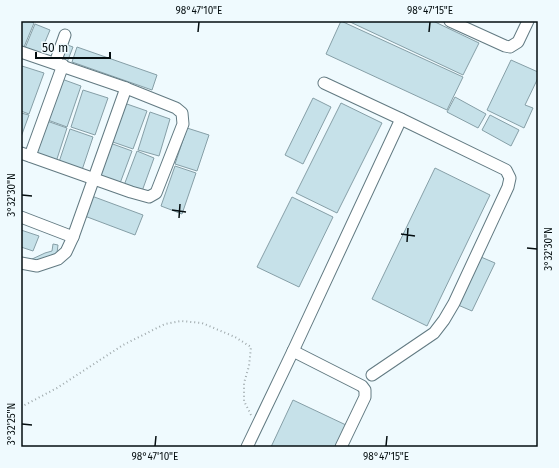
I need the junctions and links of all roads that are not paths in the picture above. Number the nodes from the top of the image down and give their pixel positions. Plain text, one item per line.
1 (450, 21) edge
2 (528, 21) edge
3 (65, 35) dead end
4 (21, 52) edge
5 (59, 64) junction
6 (324, 84) dead end
7 (126, 88) junction
8 (401, 119) junction
9 (25, 155) edge
10 (94, 179) junction
11 (21, 217) edge
12 (73, 237) junction
13 (21, 263) edge
14 (294, 351) junction
15 (372, 375) dead end
16 (247, 447) edge
17 (341, 447) edge

1 - 2 street
3 - 5 street
4 - 5 street
5 - 7 street
5 - 9 street
6 - 8 street
7 - 10 street
7 - 10 street
8 - 14 street
8 - 15 street
9 - 10 street
10 - 12 street
11 - 12 street
12 - 13 street
14 - 16 street
14 - 17 street

